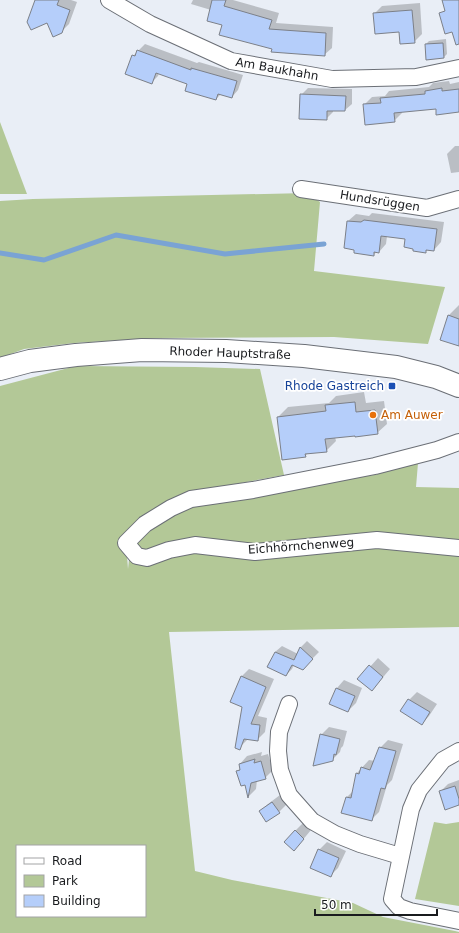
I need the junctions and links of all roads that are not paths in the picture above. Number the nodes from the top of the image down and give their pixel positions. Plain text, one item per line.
1 (109, 0) edge
2 (459, 68) edge
3 (301, 189) dead end
4 (459, 200) edge
5 (0, 369) edge
6 (459, 386) edge
7 (459, 442) edge
8 (459, 548) edge
9 (289, 704) dead end
10 (459, 750) edge
11 (400, 856) junction
12 (459, 921) edge

1 - 2 street, Am Baukhahn
3 - 4 street, Hundsrüggen
5 - 6 main road, Rhoder Hauptstraße
7 - 8 street, Eichhörnchenweg
9 - 11 street
10 - 11 street
11 - 12 street

